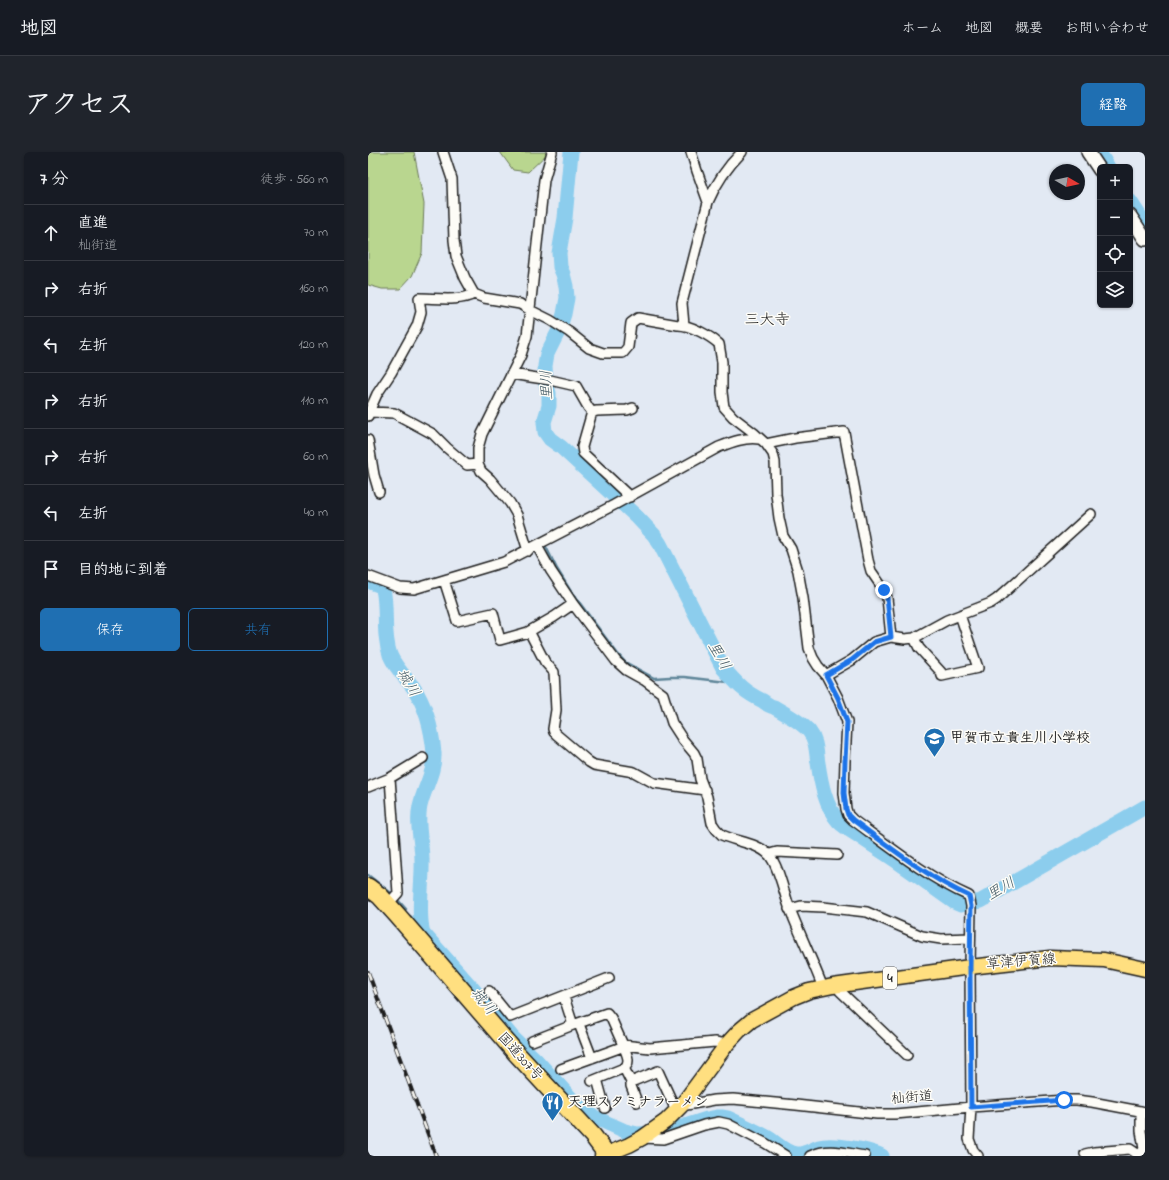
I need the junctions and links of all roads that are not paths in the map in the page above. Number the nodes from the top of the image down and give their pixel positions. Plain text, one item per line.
1 (443, 152) edge
2 (552, 152) edge
3 (691, 152) edge
4 (742, 152) edge
5 (1088, 152) edge
6 (1097, 166) edge
7 (708, 202) junction
8 (1133, 221) edge
9 (1145, 239) edge
10 (474, 294) junction
11 (530, 310) junction
12 (684, 325) junction
13 (511, 374) junction
14 (633, 408) dead end
15 (368, 412) edge
16 (592, 412) junction
17 (368, 416) edge
18 (368, 440) edge
19 (763, 442) junction
20 (478, 464) junction
21 (379, 492) dead end
22 (628, 497) junction
23 (1092, 514) dead end
24 (537, 546) junction
25 (528, 551) junction
26 (368, 576) edge
27 (444, 580) junction
28 (573, 604) junction
29 (960, 615) junction
30 (528, 632) junction
31 (891, 637) junction
32 (914, 638) junction
33 (826, 675) junction
34 (423, 758) dead end
35 (390, 778) junction
36 (368, 787) edge
37 (705, 790) junction
38 (769, 855) junction
39 (837, 856) dead end
40 (368, 887) edge
41 (388, 905) junction
42 (789, 909) junction
43 (970, 938) junction
44 (970, 967) junction
45 (1145, 969) edge
46 (609, 978) dead end
47 (839, 985) junction
48 (823, 988) junction
49 (489, 991) dead end
50 (564, 996) junction
51 (576, 1024) junction
52 (532, 1041) dead end
53 (727, 1044) junction
54 (623, 1045) junction
55 (907, 1055) dead end
56 (592, 1058) junction
57 (624, 1068) junction
58 (561, 1069) dead end
59 (631, 1082) junction
60 (637, 1102) dead end
61 (681, 1106) junction
62 (971, 1107) junction
63 (605, 1108) dead end
64 (1143, 1112) edge
65 (642, 1138) junction
66 (973, 1154) edge
67 (1085, 1154) dead end
68 (606, 1155) edge
69 (786, 1156) edge
70 (810, 1156) edge
71 (865, 1156) edge
72 (1139, 1156) edge

1 - 10 street
2 - 11 street
3 - 7 street
4 - 7 street
5 - 6 street
7 - 12 street
8 - 9 street
10 - 11 street
10 - 15 street
11 - 12 street
11 - 13 street
12 - 19 street
13 - 16 street
13 - 20 street
14 - 16 street
15 - 17 street
15 - 20 street
16 - 22 street
18 - 21 street
19 - 22 street
19 - 31 street
19 - 33 street
20 - 25 street
22 - 24 street
23 - 29 street
24 - 25 street
24 - 28 street
25 - 27 street
26 - 27 street
27 - 30 street
28 - 30 street
28 - 37 street
29 - 32 street
29 - 32 street
30 - 37 street
31 - 32 street
31 - 33 street
33 - 43 street
34 - 35 street
35 - 36 street
35 - 41 street
37 - 38 street
38 - 39 street
38 - 42 street
40 - 41 highway, 国道307号
41 - 68 highway, 国道307号
42 - 43 street
42 - 48 street
43 - 44 street
44 - 45 main road, 草津伊賀線 / 4
44 - 47 main road, 草津伊賀線 / 4
44 - 62 street
46 - 50 street
47 - 48 main road, 草津伊賀線 / 4
47 - 55 street
48 - 53 main road, 草津伊賀線 / 4
49 - 50 street
50 - 51 street
51 - 52 street
51 - 54 street
51 - 56 street
53 - 54 street
53 - 61 main road, 草津伊賀線 / 4
54 - 56 street
54 - 57 street
56 - 58 street
57 - 59 street
57 - 63 street
59 - 60 street
59 - 61 street
61 - 62 street, 杣街道
61 - 65 main road, 草津伊賀線 / 4
62 - 64 street, 杣街道
62 - 66 street
64 - 72 street
65 - 68 main road, 草津伊賀線 / 4
65 - 69 street
67 - 72 street
70 - 71 street

